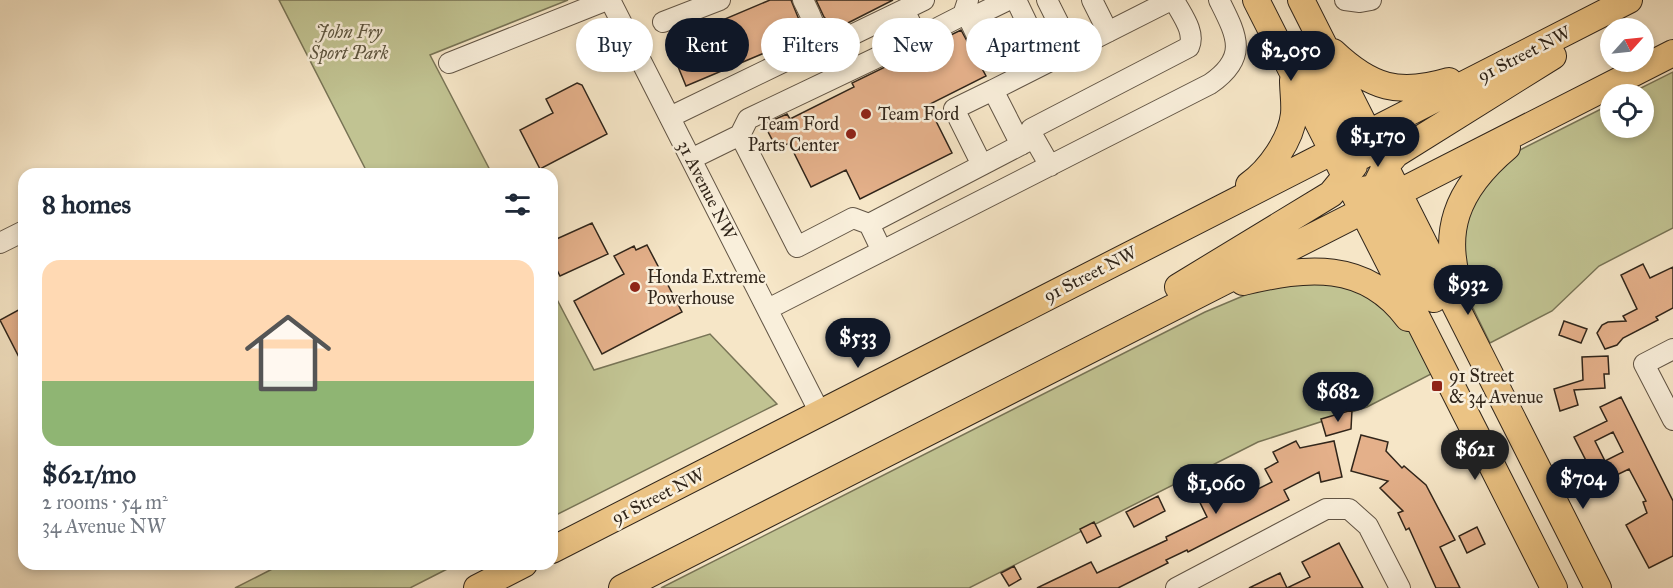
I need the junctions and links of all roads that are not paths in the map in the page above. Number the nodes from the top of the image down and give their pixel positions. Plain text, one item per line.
1 (608, 0) edge
2 (720, 0) edge
3 (803, 0) edge
4 (924, 0) edge
5 (1008, 0) edge
6 (1016, 0) edge
7 (1047, 0) edge
8 (1092, 0) edge
9 (1173, 0) edge
10 (1219, 0) edge
11 (1256, 0) edge
12 (1267, 0) edge
13 (1301, 0) edge
14 (1371, 0) edge
15 (1629, 0) edge
16 (1643, 0) edge
17 (1346, 1) edge
18 (904, 10) junction
19 (967, 11) edge
20 (812, 18) edge
21 (908, 18) edge
22 (1056, 18) edge
23 (663, 22) dead end
24 (860, 31) edge
25 (1108, 32) junction
26 (1102, 35) edge
27 (1322, 41) junction
28 (1673, 53) edge
29 (872, 60) edge
30 (1508, 62) junction
31 (449, 63) dead end
32 (1292, 71) junction
33 (763, 72) edge
34 (1029, 72) edge
35 (993, 90) junction
36 (670, 117) junction
37 (1534, 124) junction
38 (740, 135) junction
39 (1028, 141) junction
40 (1352, 155) junction
41 (691, 159) junction
42 (982, 165) junction
43 (1050, 165) junction
44 (1379, 191) junction
45 (868, 224) junction
46 (1183, 227) junction
47 (18, 234) edge
48 (0, 243) edge
49 (882, 251) junction
50 (1202, 292) junction
51 (768, 309) junction
52 (1673, 349) edge
53 (1436, 355) junction
54 (973, 408) junction
55 (820, 413) junction
56 (1673, 420) edge
57 (1529, 452) junction
58 (558, 547) edge
59 (512, 570) edge
60 (477, 588) edge
61 (622, 588) edge
62 (1176, 588) edge
63 (1400, 588) edge
64 (1554, 588) edge
65 (1598, 588) edge

1 - 31 street
1 - 36 street, 31 Avenue NW
2 - 23 street
3 - 20 street
4 - 18 street
5 - 19 street
6 - 19 street
7 - 22 street
8 - 25 street
9 - 25 street
9 - 39 street
10 - 43 street
11 - 32 main road
12 - 40 main road
13 - 27 main road
14 - 17 street
15 - 30 main road, 91 Street NW
16 - 44 main road
18 - 21 street
18 - 24 street
25 - 26 street
27 - 30 main road
27 - 40 main road
28 - 37 main road
29 - 38 street
30 - 40 main road, 91 Street NW
32 - 40 main road
32 - 46 main road
33 - 36 street
34 - 35 street
35 - 39 street
35 - 42 street
36 - 41 street, 31 Avenue NW
37 - 44 main road
37 - 57 main road
38 - 41 street
38 - 45 street
39 - 42 street
39 - 43 street
40 - 44 main road
40 - 44 main road
40 - 46 main road, 91 Street NW
40 - 54 main road
41 - 51 street, 31 Avenue NW
42 - 45 street
43 - 49 street
44 - 50 main road
44 - 53 main road
44 - 57 main road
45 - 49 street
46 - 55 main road, 91 Street NW
47 - 48 street
49 - 51 street
50 - 53 main road
50 - 54 main road
51 - 55 street, 31 Avenue NW
52 - 56 street
53 - 64 main road
54 - 61 main road
55 - 58 main road, 91 Street NW
57 - 65 main road
59 - 60 main road
62 - 63 street

